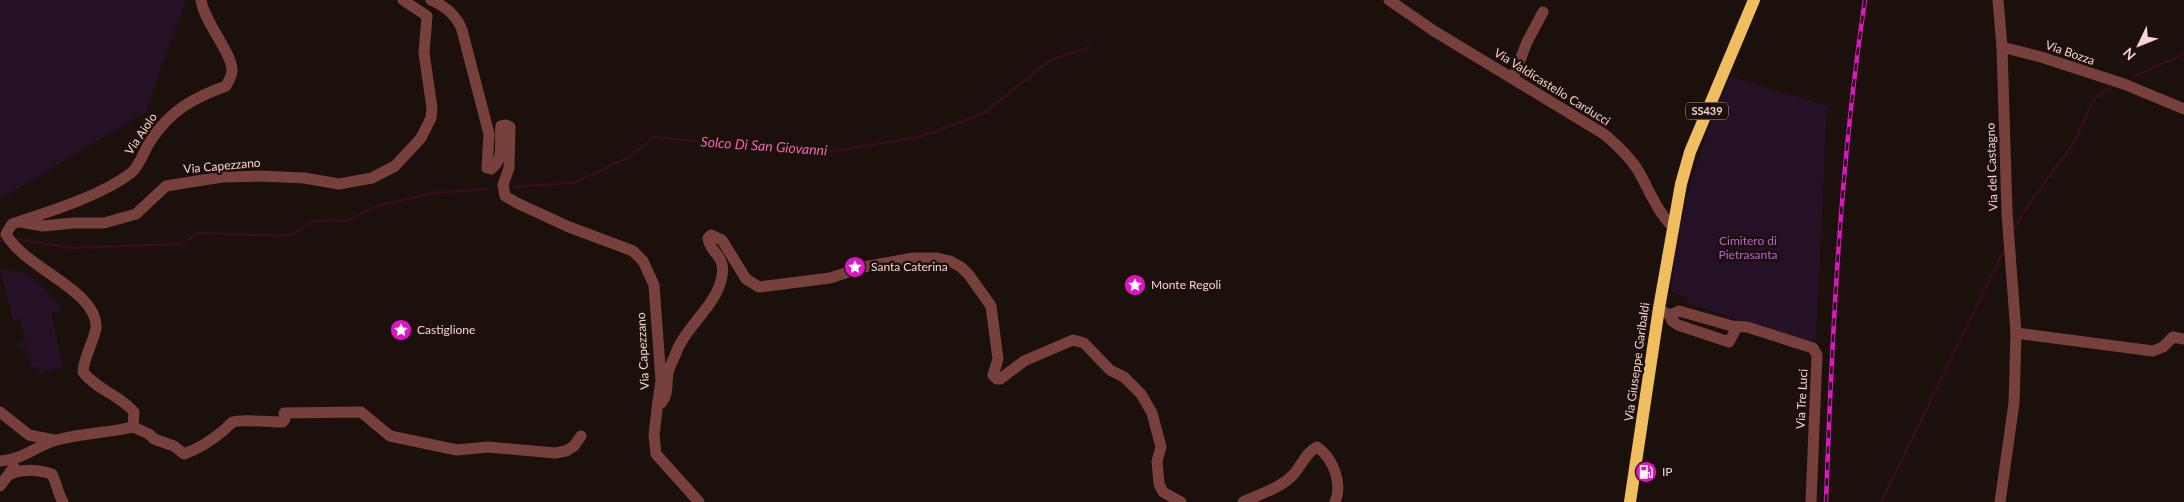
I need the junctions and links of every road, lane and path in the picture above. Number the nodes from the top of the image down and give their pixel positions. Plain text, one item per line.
1 (201, 0) edge
2 (403, 0) edge
3 (431, 0) edge
4 (1389, 0) edge
5 (1754, 0) edge
6 (1998, 0) edge
7 (1542, 12) dead end
8 (2002, 47) junction
9 (1513, 78) junction
10 (2184, 109) edge
11 (20, 221) junction
12 (1672, 226) junction
13 (1664, 312) junction
14 (2016, 332) junction
15 (2184, 339) edge
16 (658, 401) junction
17 (0, 412) edge
18 (133, 427) junction
19 (581, 436) dead end
20 (54, 440) junction
21 (21, 457) junction
22 (0, 461) edge
23 (11, 474) junction
24 (0, 486) edge
25 (63, 502) edge
26 (699, 502) edge
27 (1181, 502) edge
28 (1243, 502) edge
29 (1334, 502) edge
30 (1630, 502) edge
31 (1812, 502) edge
32 (2000, 502) edge

1 - 11 street, Via Aiolo
2 - 11 street, Via Capezzano
3 - 16 street, Via Capezzano
4 - 9 street, Via Valdicastello Carducci
5 - 12 main road, SS439
6 - 8 street, Via del Castagno
7 - 9 street
8 - 10 street, Via Bozza
8 - 14 street, Via del Castagno
9 - 12 street, Via Valdicastello Carducci
11 - 18 street
12 - 13 main road, Via Giuseppe Garibaldi / SS439
13 - 30 main road, Via Giuseppe Garibaldi / SS439
13 - 31 street, Via Tre Luci
14 - 15 street
14 - 32 street, Via del Castagno
16 - 26 street
16 - 27 street, Via Capezzano
17 - 20 street
18 - 19 street
18 - 20 street
20 - 21 street
21 - 22 street
21 - 23 street
23 - 24 street
23 - 25 street
28 - 29 street

